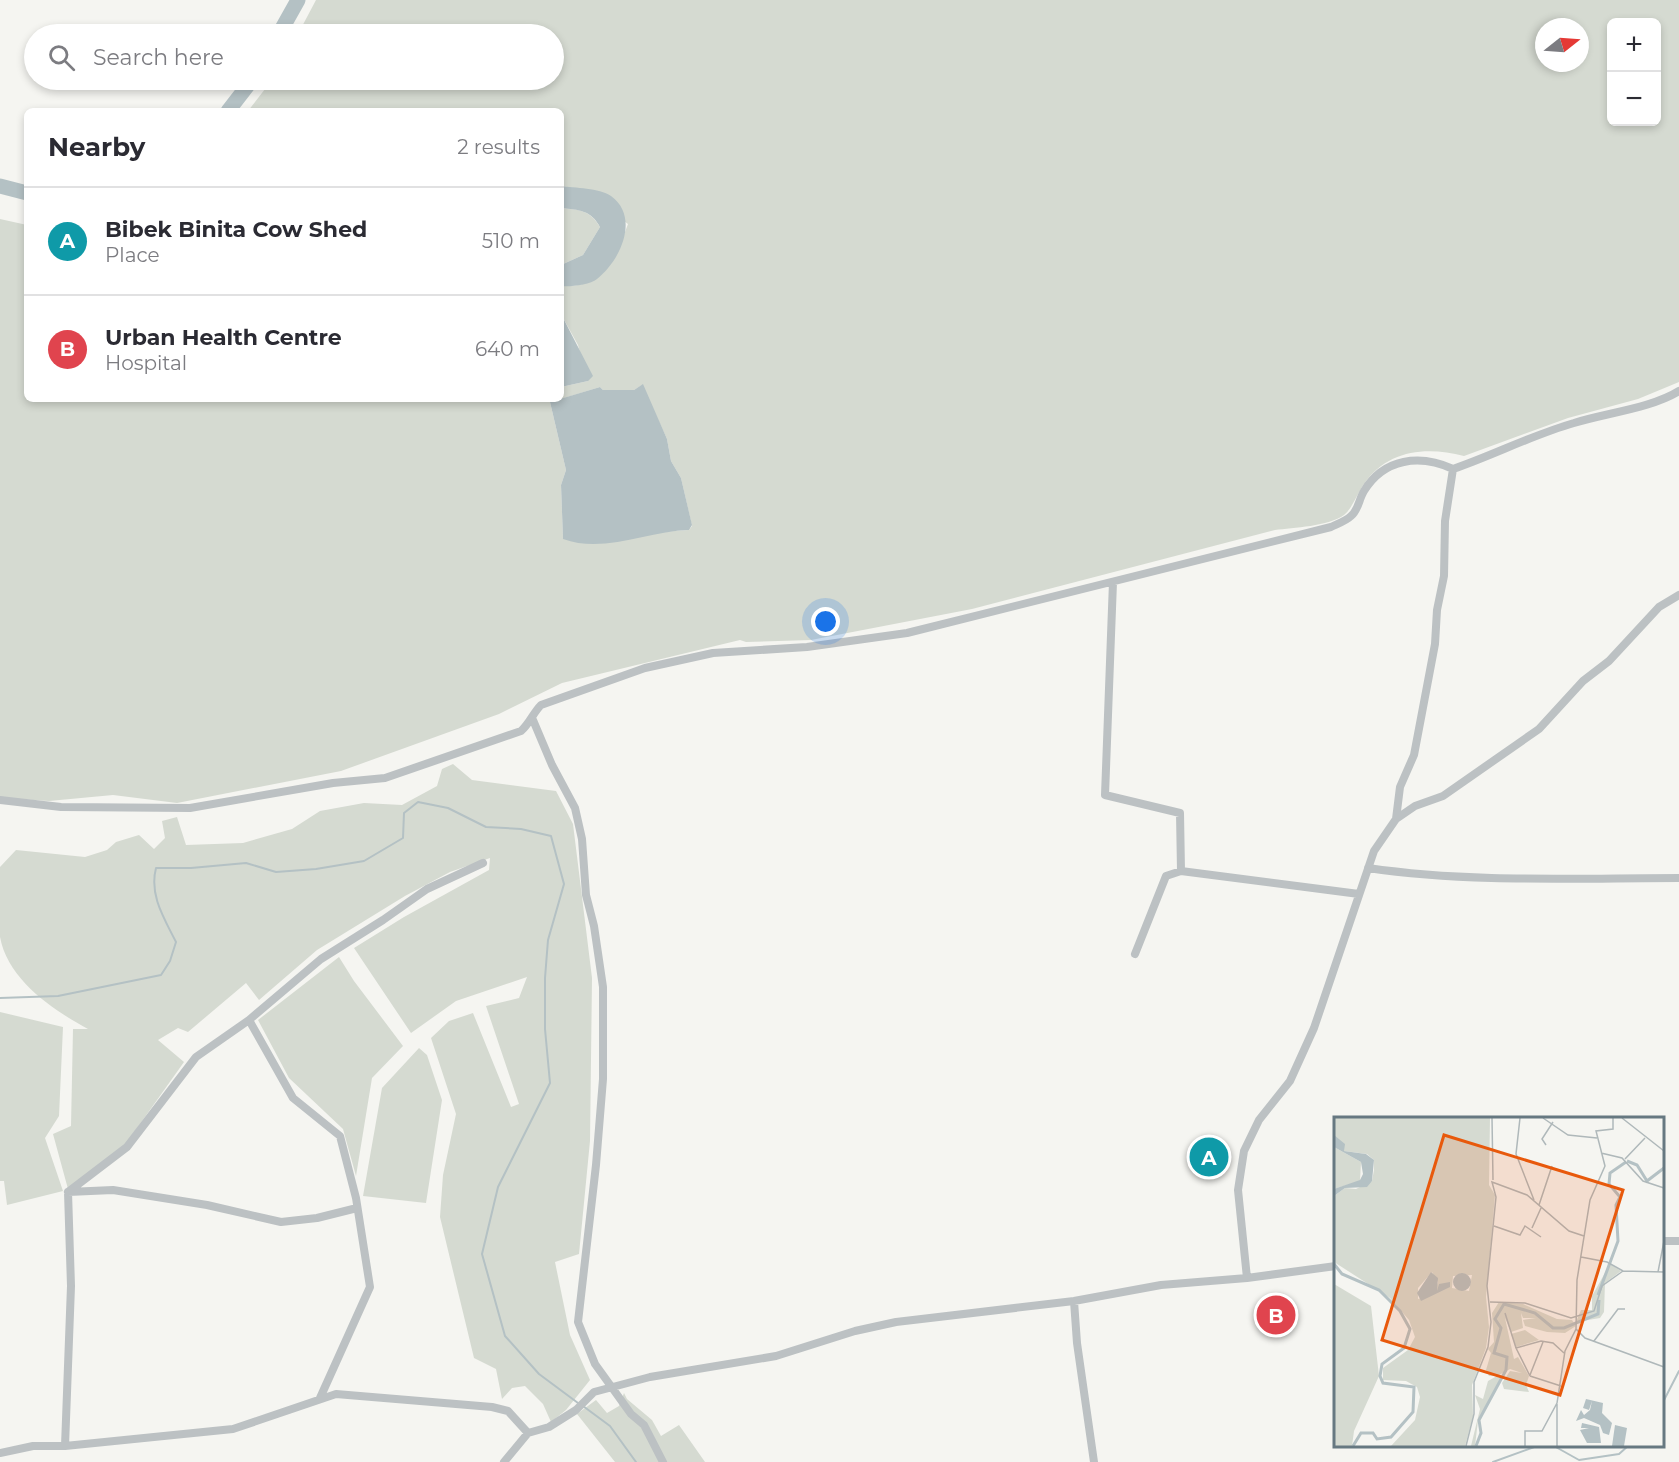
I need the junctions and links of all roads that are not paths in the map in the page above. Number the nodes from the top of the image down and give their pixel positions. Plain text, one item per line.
1 (1679, 391) edge
2 (1453, 469) junction
3 (1113, 582) junction
4 (1679, 595) edge
5 (533, 720) junction
6 (0, 800) edge
7 (1396, 819) junction
8 (483, 863) dead end
9 (1368, 868) junction
10 (1181, 871) junction
11 (1679, 878) edge
12 (1359, 894) junction
13 (1135, 954) dead end
14 (249, 1020) junction
15 (68, 1192) junction
16 (357, 1208) junction
17 (1334, 1266) edge
18 (1246, 1278) junction
19 (1074, 1301) junction
20 (611, 1388) junction
21 (320, 1398) junction
22 (528, 1433) junction
23 (65, 1446) junction
24 (0, 1453) edge
25 (504, 1462) edge
26 (663, 1462) edge
27 (1094, 1462) edge

1 - 2 street
2 - 3 street
2 - 7 street
3 - 5 street
3 - 10 street
4 - 7 street
5 - 6 street
5 - 20 street
7 - 9 street
8 - 14 street
9 - 11 street
9 - 12 street
10 - 12 street
10 - 13 street
12 - 18 street
14 - 15 street
14 - 16 street
15 - 16 street
15 - 23 street
16 - 21 street
17 - 18 street
18 - 19 street
19 - 20 street
19 - 27 street
20 - 22 street
20 - 26 street
21 - 22 street
21 - 23 street
22 - 25 street
23 - 24 street

